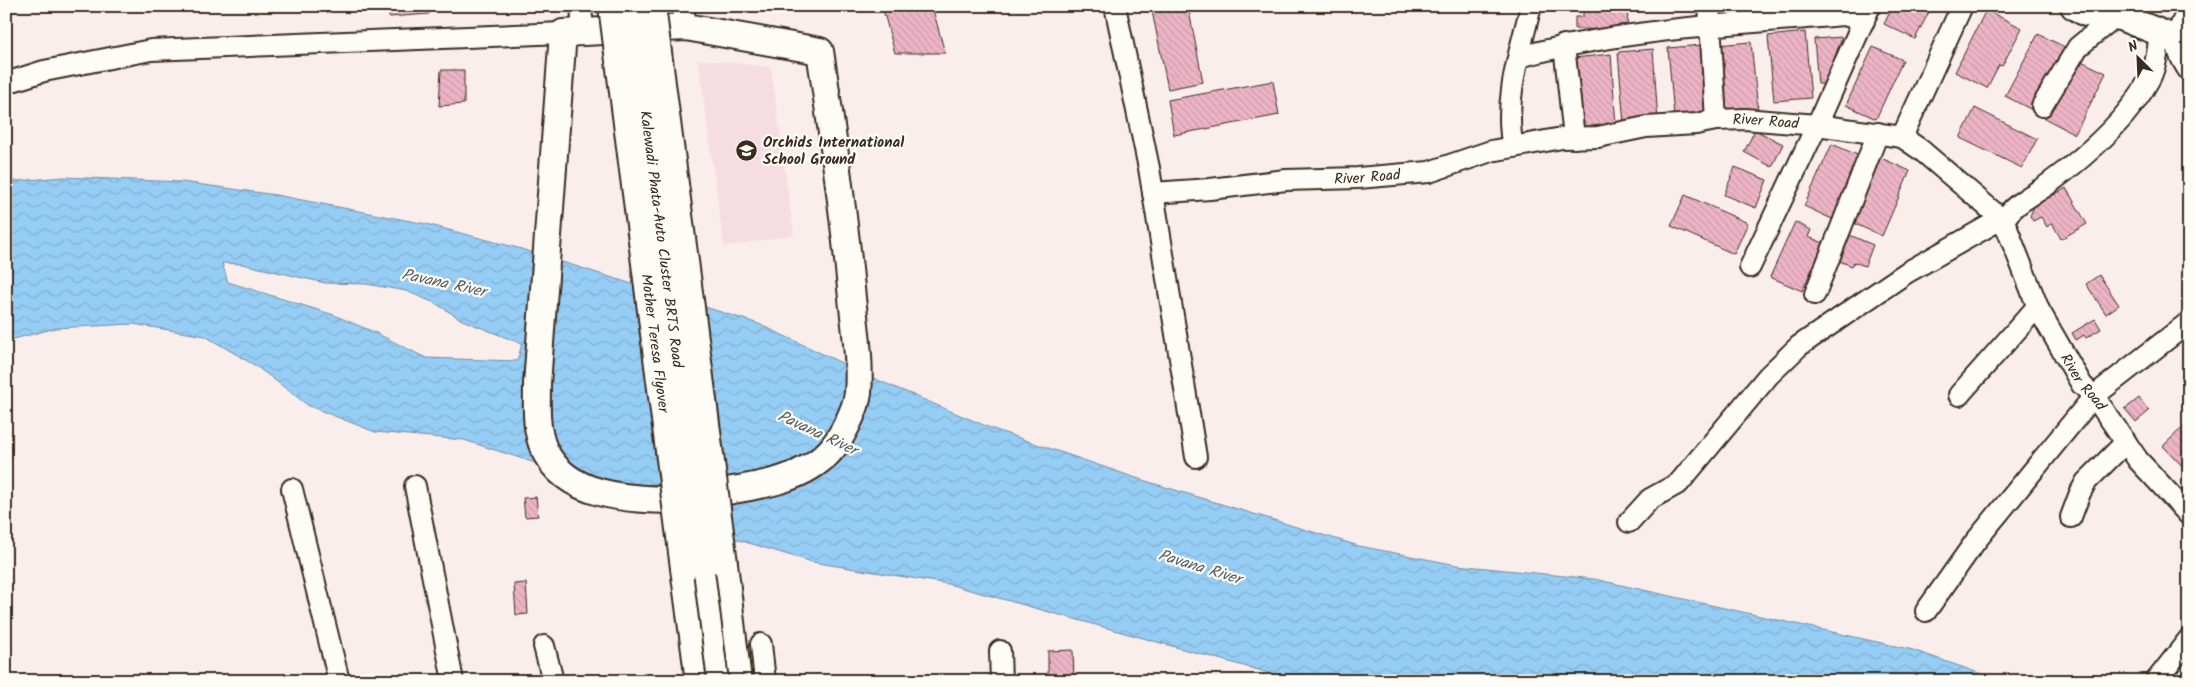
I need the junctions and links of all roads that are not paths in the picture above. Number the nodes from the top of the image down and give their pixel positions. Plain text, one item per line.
1 (612, 6) edge
2 (632, 6) edge
3 (652, 6) edge
4 (1115, 6) edge
5 (1531, 6) edge
6 (1709, 6) edge
7 (1962, 6) edge
8 (2074, 6) edge
9 (2189, 7) edge
10 (2108, 11) edge
11 (1867, 14) edge
12 (684, 17) edge
13 (576, 23) edge
14 (1711, 26) junction
15 (2175, 39) edge
16 (1564, 45) junction
17 (1519, 57) junction
18 (2189, 71) edge
19 (6, 83) edge
20 (2042, 106) dead end
21 (1716, 120) junction
22 (1817, 125) junction
23 (1878, 133) junction
24 (1902, 137) junction
25 (1574, 138) junction
26 (1513, 147) junction
27 (1153, 193) junction
28 (2002, 220) junction
29 (1750, 267) dead end
30 (1815, 294) dead end
31 (2037, 307) junction
32 (2189, 322) edge
33 (1959, 394) dead end
34 (2094, 396) junction
35 (2126, 442) junction
36 (1196, 457) dead end
37 (415, 486) dead end
38 (292, 489) dead end
39 (715, 493) junction
40 (676, 500) junction
41 (2189, 515) edge
42 (2072, 517) dead end
43 (1629, 522) dead end
44 (1926, 611) dead end
45 (2189, 639) edge
46 (761, 644) dead end
47 (544, 646) dead end
48 (1000, 651) dead end
49 (339, 681) edge
50 (453, 681) edge
51 (553, 681) edge
52 (699, 681) edge
53 (718, 681) edge
54 (738, 681) edge
55 (765, 681) edge
56 (1001, 681) edge
57 (2156, 681) edge

1 - 40 main road, Mother Teresa Flyover, bridge
2 - 53 street, Kalewadi Phata-Auto Cluster BRTS Road, bridge
3 - 39 main road, bridge
4 - 27 street
5 - 17 street
6 - 14 street
7 - 24 street
8 - 10 main road
9 - 15 street
10 - 15 main road
10 - 20 street
11 - 14 street
11 - 22 street
12 - 13 main road
12 - 39 main road
13 - 19 street
13 - 40 main road
14 - 16 street
14 - 21 street
15 - 18 street
15 - 28 street
16 - 17 street
16 - 25 street
17 - 26 street
21 - 22 street, River Road
21 - 25 street, River Road
22 - 23 street, River Road
22 - 29 street
23 - 24 street, River Road
23 - 30 street
24 - 28 street, River Road
25 - 26 street, River Road
26 - 27 street, River Road
27 - 36 street
28 - 31 street, River Road
28 - 43 street
31 - 33 street
31 - 34 street, River Road
32 - 34 street
34 - 35 street, River Road
34 - 44 street
35 - 41 street, River Road
35 - 42 street
37 - 50 street
38 - 49 street
39 - 54 main road, bridge
40 - 52 main road, Mother Teresa Flyover, bridge
45 - 57 street
46 - 55 street
47 - 51 street
48 - 56 street

